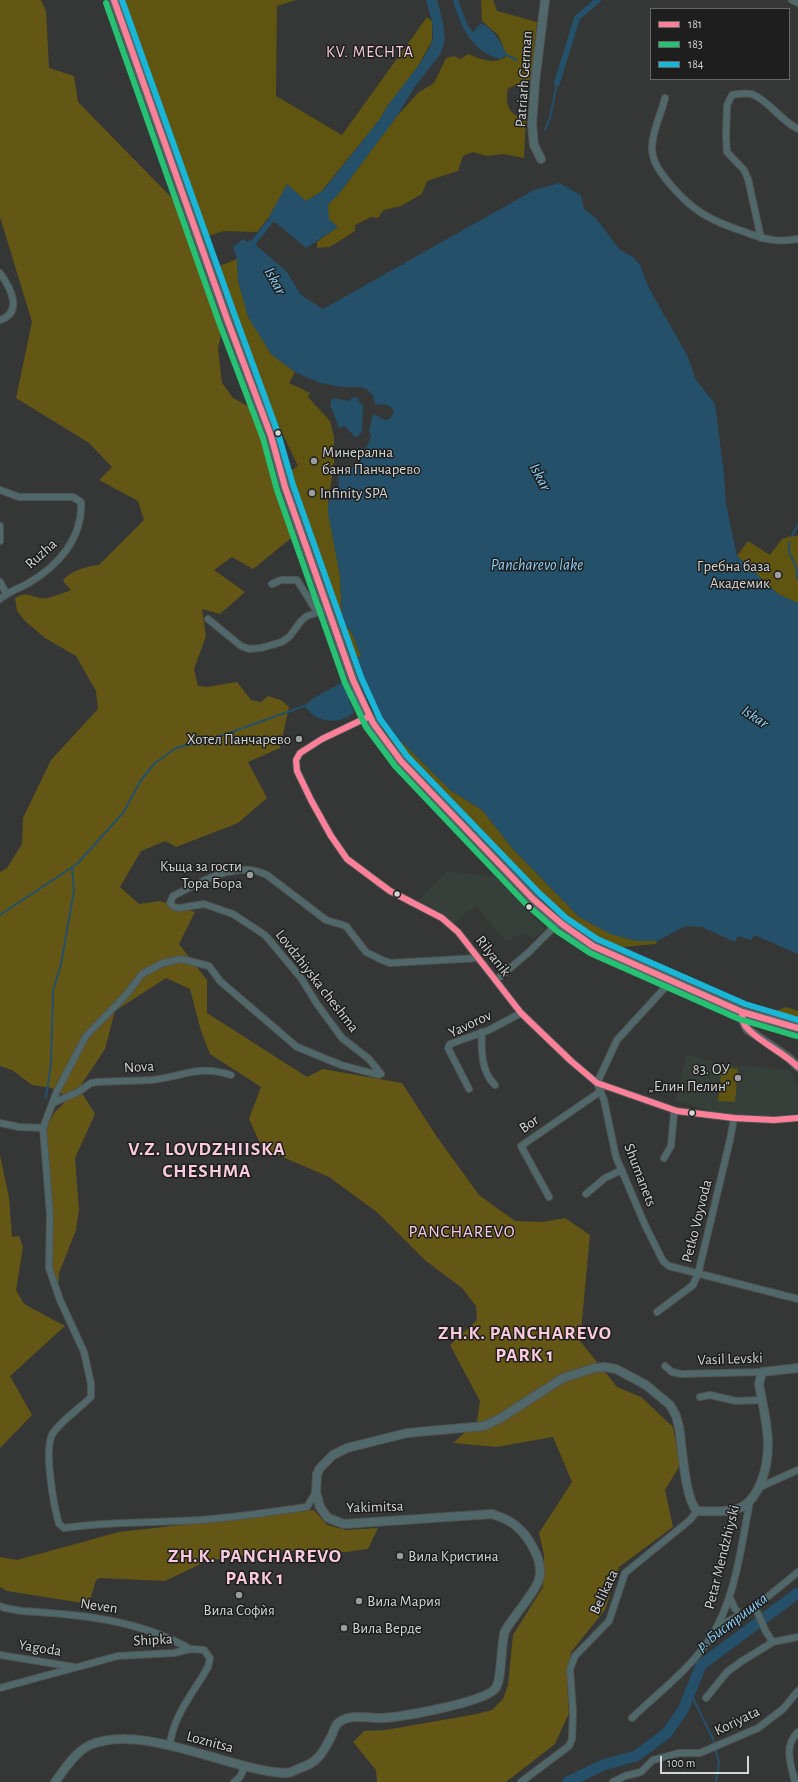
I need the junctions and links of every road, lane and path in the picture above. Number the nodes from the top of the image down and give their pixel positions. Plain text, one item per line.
1 (114, 0) edge
2 (545, 0) edge
3 (792, 0) edge
4 (798, 3) edge
5 (665, 98) dead end
6 (798, 129) edge
7 (541, 159) dead end
8 (761, 238) junction
9 (798, 239) edge
10 (0, 273) edge
11 (0, 320) edge
12 (0, 490) edge
13 (0, 526) edge
14 (0, 541) edge
15 (0, 582) edge
16 (272, 584) dead end
17 (6, 593) junction
18 (0, 599) edge
19 (329, 609) junction
20 (317, 612) junction
21 (208, 619) dead end
22 (368, 717) junction
23 (558, 923) junction
24 (479, 958) junction
25 (496, 980) junction
26 (672, 980) junction
27 (742, 1012) junction
28 (521, 1014) junction
29 (798, 1028) edge
30 (482, 1032) junction
31 (798, 1067) edge
32 (231, 1075) dead end
33 (597, 1082) junction
34 (495, 1085) dead end
35 (469, 1089) dead end
36 (601, 1091) junction
37 (53, 1103) junction
38 (677, 1111) junction
39 (734, 1118) junction
40 (798, 1118) edge
41 (0, 1123) edge
42 (43, 1128) junction
43 (664, 1158) dead end
44 (622, 1170) junction
45 (586, 1194) dead end
46 (549, 1197) dead end
47 (698, 1274) junction
48 (798, 1299) edge
49 (656, 1312) dead end
50 (665, 1366) dead end
51 (798, 1368) edge
52 (762, 1372) junction
53 (700, 1397) dead end
54 (762, 1400) junction
55 (798, 1470) edge
56 (760, 1487) junction
57 (316, 1492) junction
58 (750, 1501) junction
59 (697, 1511) junction
60 (798, 1572) edge
61 (730, 1598) junction
62 (0, 1606) edge
63 (755, 1607) junction
64 (740, 1614) junction
65 (718, 1627) junction
66 (798, 1637) edge
67 (773, 1642) junction
68 (190, 1649) junction
69 (0, 1655) edge
70 (76, 1667) junction
71 (0, 1688) edge
72 (798, 1691) edge
73 (706, 1698) dead end
74 (632, 1718) dead end
75 (348, 1719) joint
76 (798, 1732) edge
77 (170, 1746) junction
78 (246, 1766) junction
79 (55, 1782) edge
80 (234, 1782) edge
81 (520, 1782) edge
82 (613, 1782) edge
83 (795, 1782) edge

1 - 19 main road
2 - 7 street, Patriarh German
3 - 4 street
5 - 8 street
6 - 8 street
8 - 9 street
10 - 11 street
12 - 17 street, Ruzha
13 - 14 street
15 - 17 street
16 - 20 street
17 - 18 street, Ruzha
19 - 20 street
19 - 22 main road
20 - 21 street
22 - 23 main road
22 - 24 street, Rilyanik
23 - 25 street
23 - 26 main road
24 - 25 street, Rilyanik
24 - 37 street, Lovdzhiyska cheshma
25 - 28 street, Rilyanik
26 - 27 main road
26 - 33 street
27 - 29 main road
27 - 31 street
28 - 30 street, Yavorov
28 - 33 street, Rilyanik
30 - 34 street
30 - 35 street, Yavorov
32 - 37 street, Nova
33 - 36 street, Shumanets
33 - 38 street, Rilyanik
36 - 44 street, Shumanets
36 - 46 street, Bor
37 - 42 street
38 - 39 street, Rilyanik
38 - 43 street
39 - 40 street, Rilyanik
39 - 47 street, Petko Voyvoda
41 - 42 street
42 - 57 street
44 - 45 street
44 - 47 street, Shumanets
47 - 48 street, Shumanets
47 - 49 street, Petko Voyvoda
50 - 52 street, Vasil Levski
51 - 52 street, Vasil Levski
52 - 54 street, Petar Mendzhiyski
53 - 54 street
54 - 56 street, Petar Mendzhiyski
55 - 56 street
56 - 58 street, Petar Mendzhiyski
57 - 59 street, Yakimitsa
57 - 75 street, Yakimitsa
58 - 59 street
58 - 61 street, Petar Mendzhiyski
59 - 81 street, Belikata
60 - 63 street
61 - 64 street
61 - 65 street, Petar Mendzhiyski
62 - 68 street, Neven
63 - 64 street
63 - 67 street
64 - 65 street
65 - 74 street, Petar Mendzhiyski
66 - 67 street
67 - 73 street
68 - 70 street, Shipka
68 - 77 street, Shipka
69 - 70 street, Yagoda
70 - 71 street, Shipka
72 - 82 street, Koriyata
75 - 78 street, Loznitsa
76 - 83 street
77 - 78 street, Loznitsa
77 - 79 street, Loznitsa
78 - 80 street

